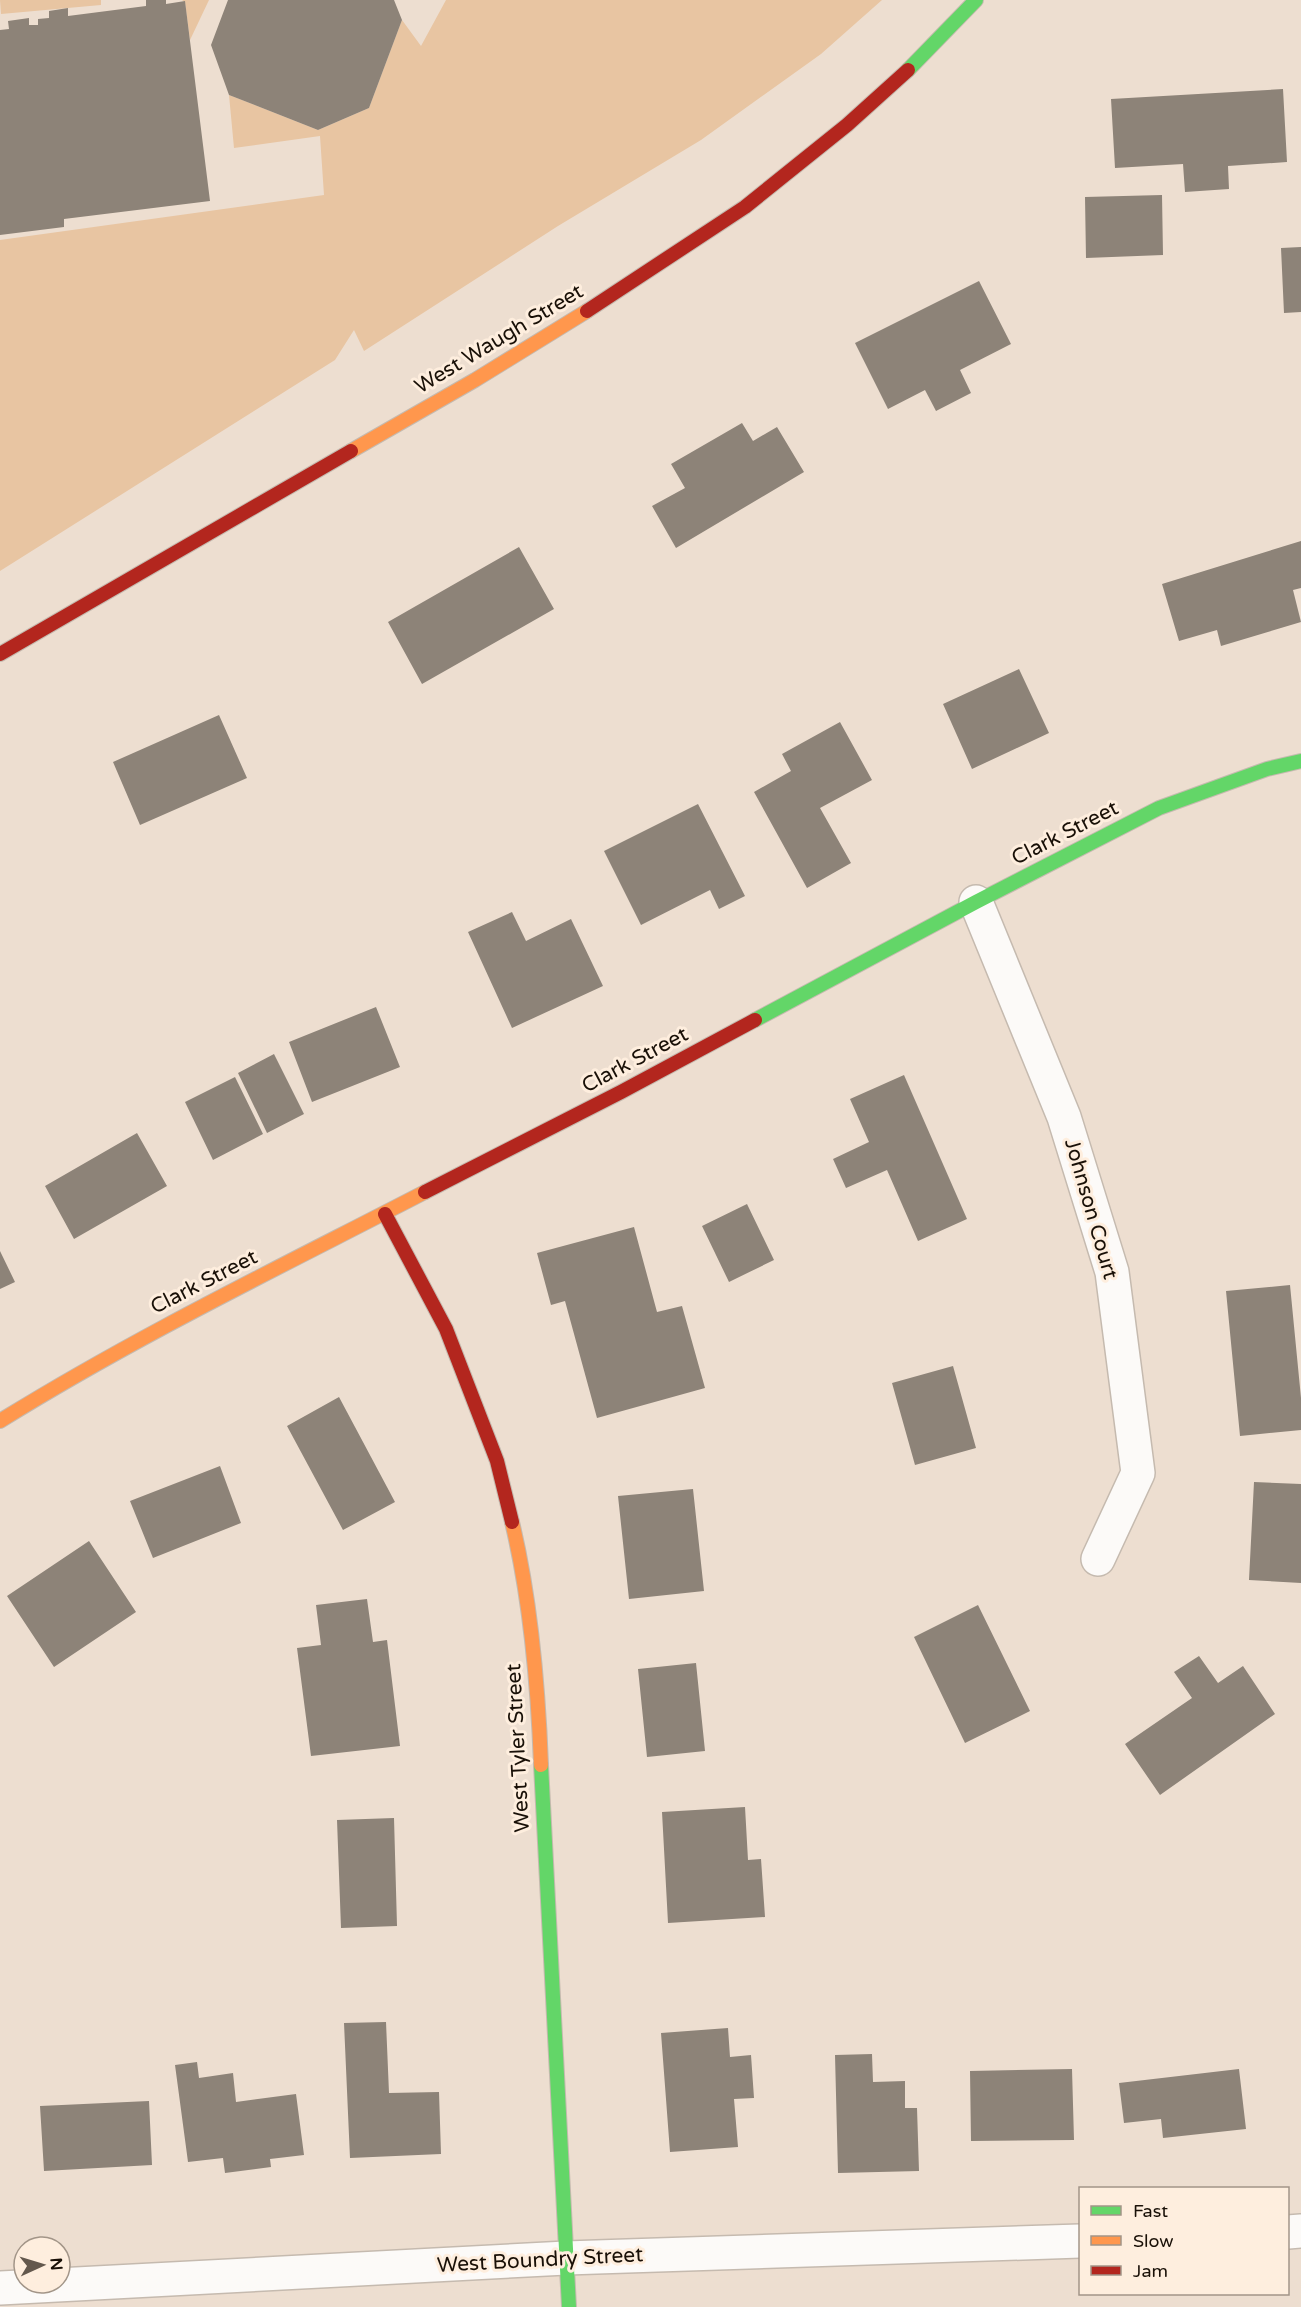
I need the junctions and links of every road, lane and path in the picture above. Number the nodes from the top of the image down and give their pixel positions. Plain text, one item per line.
1 (976, 0) edge
2 (0, 654) edge
3 (1301, 761) edge
4 (976, 902) junction
5 (386, 1214) junction
6 (0, 1421) edge
7 (1098, 1559) dead end
8 (1079, 2241) edge
9 (567, 2258) junction
10 (0, 2288) edge
11 (568, 2307) edge

1 - 2 street, West Waugh Street
3 - 4 street, Clark Street
4 - 5 street, Clark Street
4 - 7 street, Johnson Court
5 - 6 street, Clark Street
5 - 9 street, West Tyler Street
8 - 9 street, West Boundry Street
9 - 10 street, West Boundry Street
9 - 11 street, West Tyler Street

